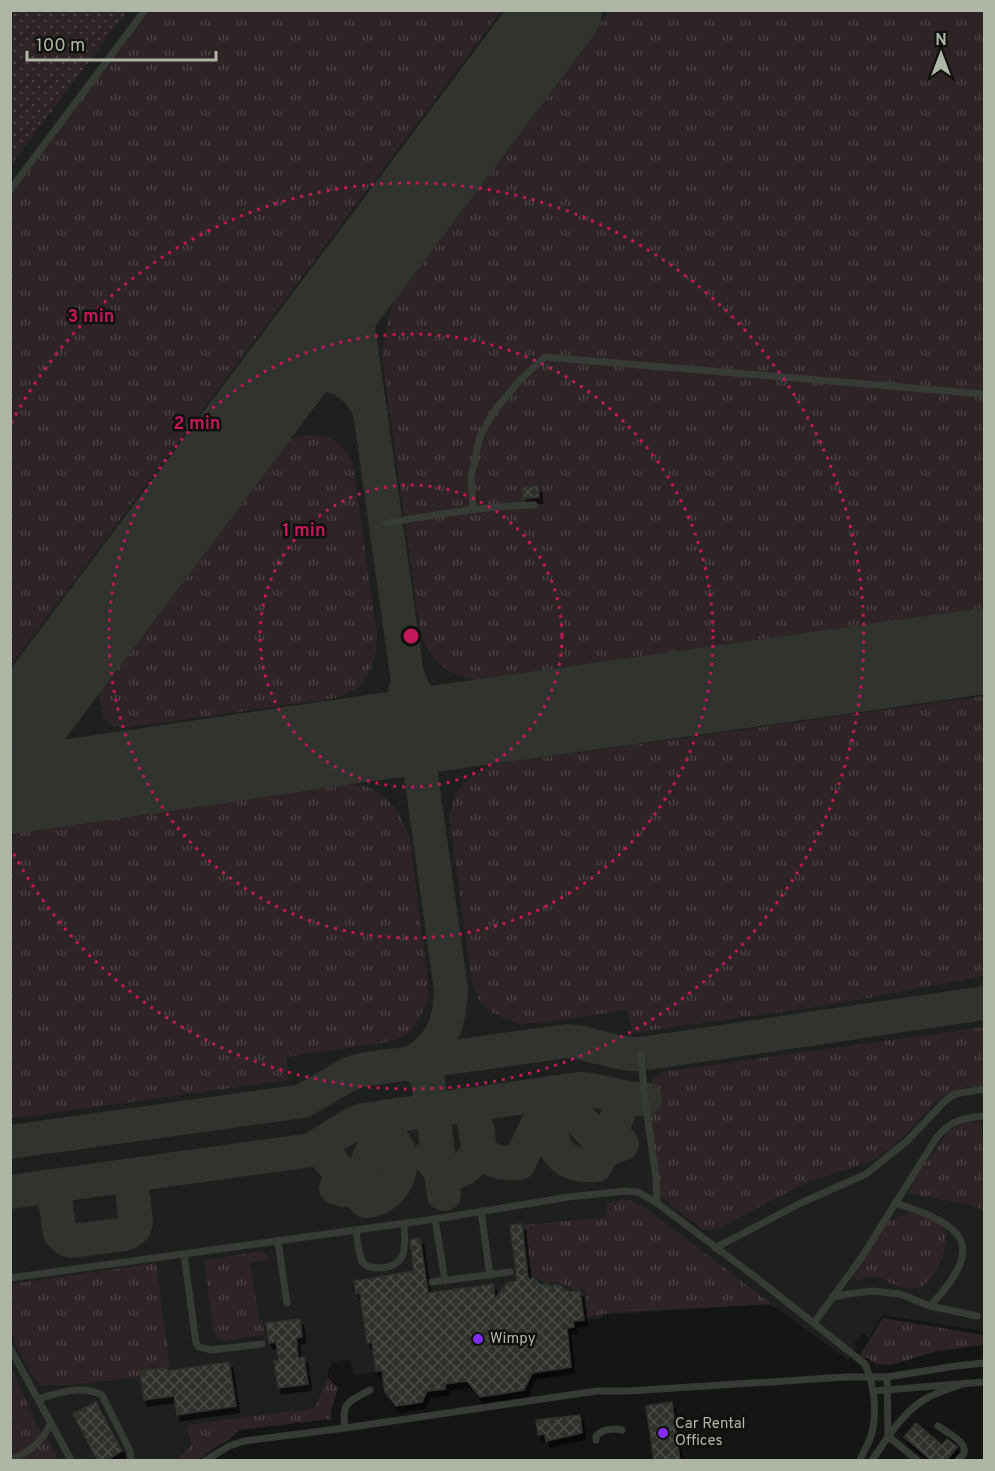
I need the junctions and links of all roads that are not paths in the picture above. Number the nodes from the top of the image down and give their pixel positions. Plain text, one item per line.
1 (145, 10) edge
2 (10, 190) edge
3 (984, 394) edge
4 (534, 505) dead end
5 (472, 509) junction
6 (386, 523) dead end
7 (641, 1054) dead end
8 (984, 1089) edge
9 (984, 1116) edge
10 (657, 1203) junction
11 (895, 1203) junction
12 (481, 1211) junction
13 (435, 1219) junction
14 (404, 1224) junction
15 (356, 1230) junction
16 (278, 1241) junction
17 (715, 1248) junction
18 (184, 1254) junction
19 (510, 1272) dead end
20 (490, 1275) junction
21 (10, 1278) edge
22 (445, 1281) junction
23 (432, 1282) dead end
24 (833, 1297) junction
25 (287, 1303) dead end
26 (930, 1306) junction
27 (977, 1316) dead end
28 (813, 1323) junction
29 (262, 1344) dead end
30 (10, 1348) edge
31 (984, 1364) edge
32 (792, 1372) dead end
33 (887, 1377) junction
34 (871, 1378) junction
35 (793, 1380) junction
36 (984, 1382) edge
37 (965, 1383) junction
38 (370, 1390) dead end
39 (873, 1390) junction
40 (888, 1390) junction
41 (39, 1399) junction
42 (51, 1422) junction
43 (938, 1426) dead end
44 (345, 1428) junction
45 (622, 1430) dead end
46 (888, 1436) junction
47 (596, 1440) dead end
48 (11, 1461) edge
49 (71, 1461) edge
50 (130, 1461) edge
51 (206, 1461) edge
52 (860, 1461) edge
53 (872, 1461) edge
54 (917, 1461) edge
55 (958, 1461) edge

1 - 2 lane
3 - 5 lane
4 - 5 lane
5 - 6 lane
7 - 10 lane
8 - 17 lane
9 - 11 lane
10 - 12 lane
10 - 17 lane
11 - 24 lane
11 - 26 lane
12 - 13 lane
12 - 20 lane
13 - 14 lane
13 - 22 lane
14 - 15 lane
14 - 15 lane
15 - 16 lane
16 - 18 lane
16 - 25 lane
17 - 28 lane
18 - 21 lane
18 - 29 lane
19 - 20 lane
20 - 22 lane
22 - 23 lane
24 - 26 lane
24 - 28 lane
26 - 27 lane
28 - 34 lane
30 - 41 lane
31 - 33 lane
32 - 35 lane
33 - 34 lane
33 - 40 lane
34 - 35 lane
34 - 39 lane
35 - 44 lane
36 - 37 lane
37 - 40 lane
37 - 46 lane
38 - 44 lane
39 - 40 lane
39 - 52 lane
40 - 46 lane
41 - 42 lane
41 - 50 lane
42 - 48 lane
42 - 49 lane
43 - 55 lane
44 - 51 lane
45 - 47 lane
46 - 53 lane
46 - 54 lane

